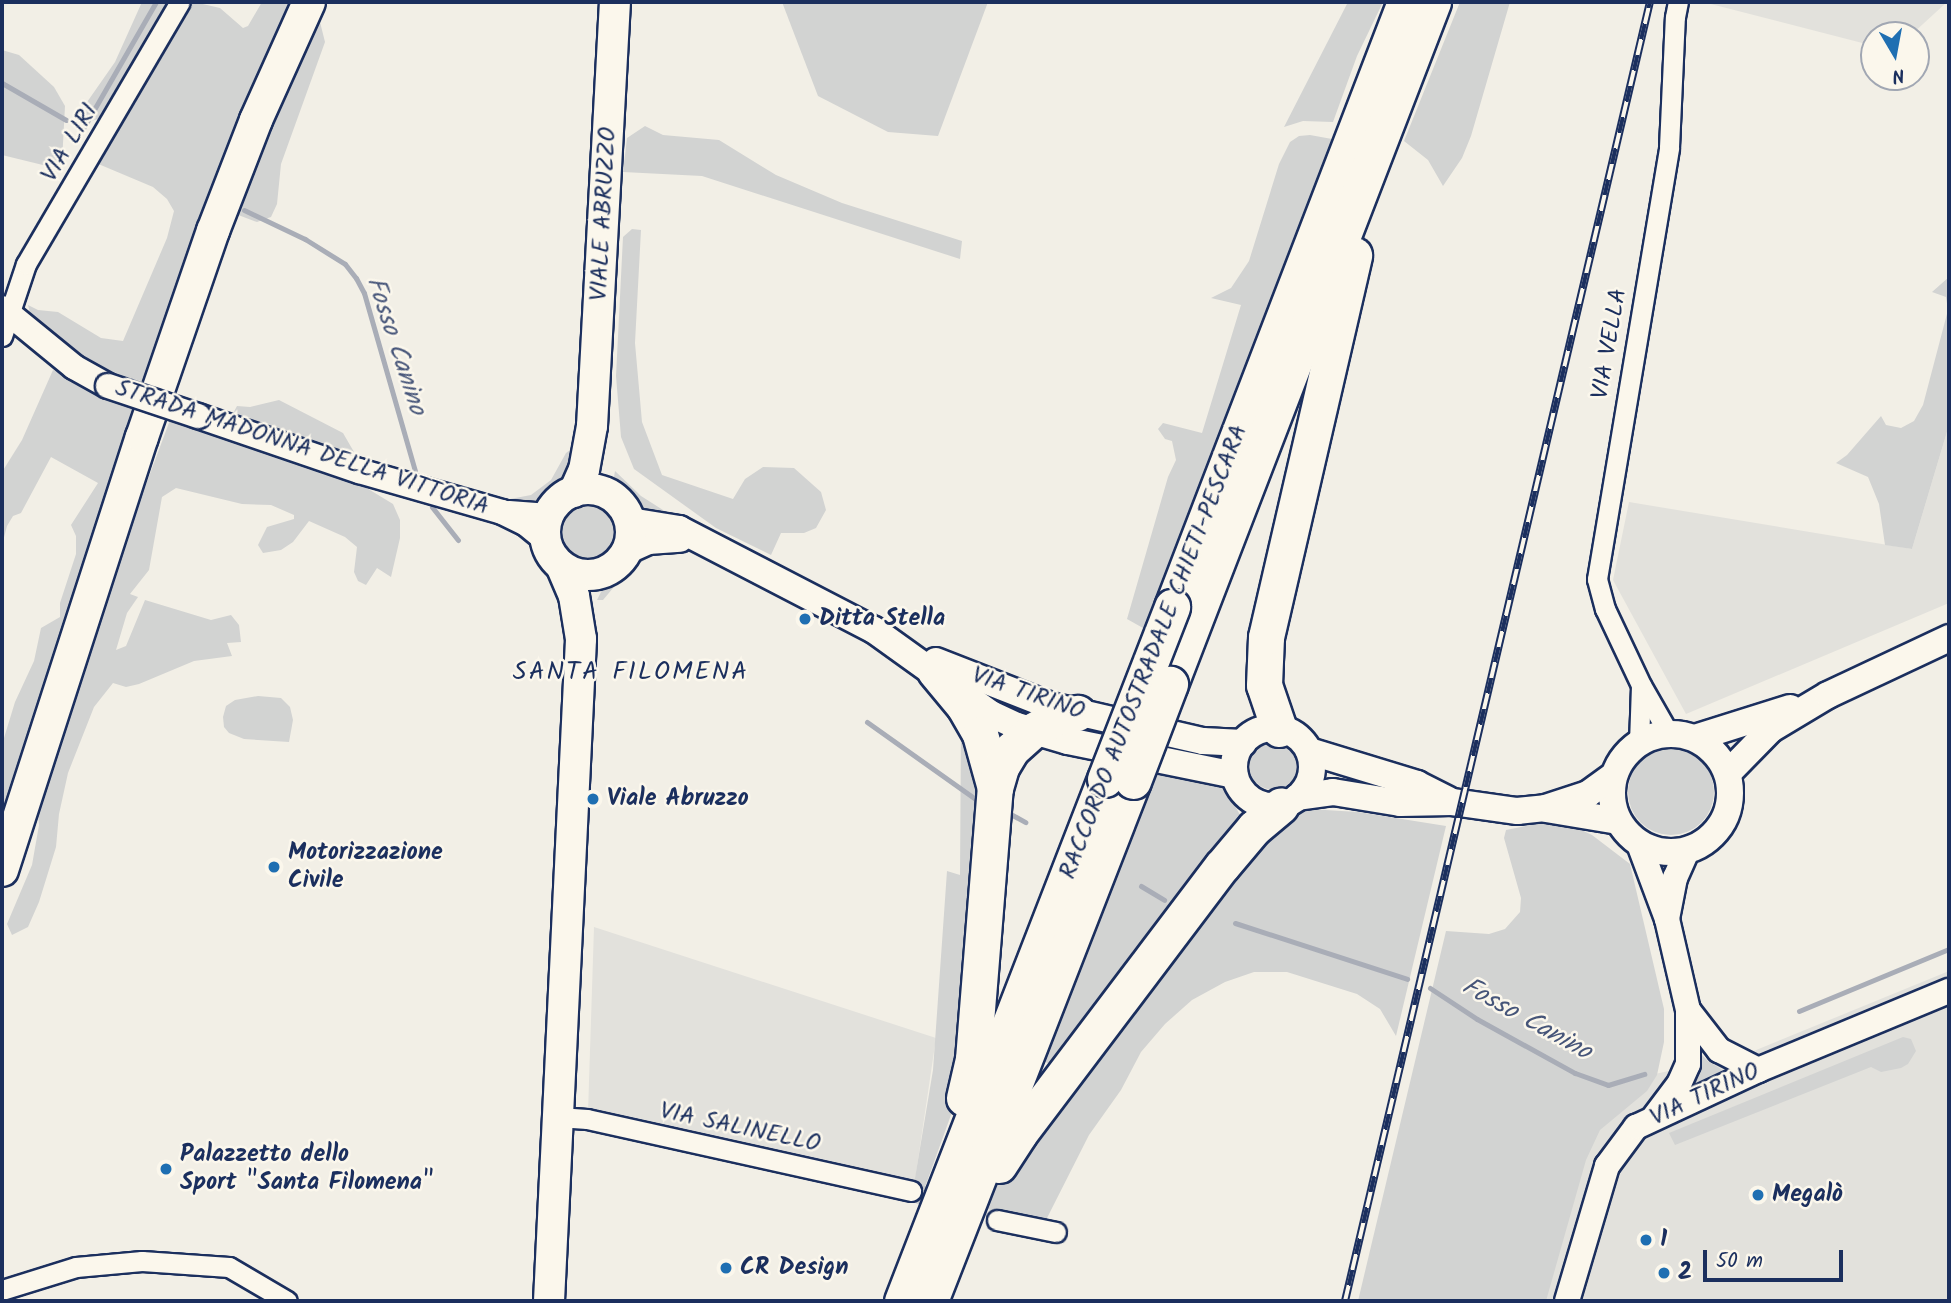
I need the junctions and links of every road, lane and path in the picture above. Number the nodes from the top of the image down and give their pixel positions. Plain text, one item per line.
1 (180, 2) edge
2 (309, 2) edge
3 (615, 2) edge
4 (1405, 2) edge
5 (1433, 2) edge
6 (1678, 2) edge
7 (1398, 91) junction
8 (5, 310) edge
9 (2, 336) edge
10 (592, 426) junction
11 (574, 492) junction
12 (609, 495) junction
13 (547, 527) junction
14 (629, 535) junction
15 (561, 566) junction
16 (603, 573) junction
17 (1949, 638) edge
18 (581, 639) junction
19 (898, 645) junction
20 (935, 671) junction
21 (1641, 685) junction
22 (1828, 695) junction
23 (1077, 713) junction
24 (1279, 729) junction
25 (1032, 731) junction
26 (1682, 736) junction
27 (1243, 743) junction
28 (1639, 743) junction
29 (1308, 751) junction
30 (1728, 773) junction
31 (1235, 775) junction
32 (1614, 775) junction
33 (1119, 780) junction
34 (995, 788) junction
35 (1290, 801) junction
36 (1452, 802) junction
37 (1545, 808) junction
38 (1618, 821) junction
39 (1639, 844) junction
40 (1687, 851) junction
41 (2, 870) edge
42 (1667, 919) junction
43 (1949, 991) edge
44 (1688, 1010) junction
45 (1758, 1070) junction
46 (558, 1117) junction
47 (1655, 1117) junction
48 (961, 1152) junction
49 (911, 1191) tunnel mouth
50 (970, 1199) junction
51 (997, 1220) tunnel mouth
52 (1056, 1233) dead end
53 (2, 1290) edge
54 (287, 1301) edge
55 (549, 1301) edge
56 (902, 1301) edge
57 (930, 1301) edge
58 (1567, 1301) edge

1 - 8 street, VIA LIRI
2 - 41 highway
3 - 10 main road, VIALE ABRUZZO
4 - 33 highway, RACCORDO AUTOSTRADALE CHIETI-PESCARA, bridge
5 - 7 highway, RACCORDO AUTOSTRADALE CHIETI-PESCARA
6 - 21 street, VIA VELLA
7 - 24 highway
7 - 33 highway, RACCORDO AUTOSTRADALE CHIETI-PESCARA, bridge
8 - 9 street, VIA LIRI
8 - 13 street, STRADA MADONNA DELLA VITTORIA, bridge
10 - 11 main road, VIALE ABRUZZO
10 - 12 main road, VIALE ABRUZZO
11 - 12 main road
11 - 13 main road
12 - 14 main road
13 - 15 main road
14 - 16 main road
14 - 19 main road, VIA TIRINO
15 - 16 main road
15 - 18 main road
16 - 18 main road
17 - 22 main road
18 - 46 main road
19 - 20 main road, VIA TIRINO
19 - 23 main road, VIA TIRINO
20 - 25 main road, VIA TIRINO
20 - 34 highway
21 - 26 street, VIA VELLA
21 - 28 street, VIA VELLA
22 - 26 main road
22 - 30 main road
23 - 25 highway
23 - 27 main road, VIA TIRINO
24 - 27 main road
24 - 29 main road
25 - 31 main road, VIA TIRINO
25 - 34 highway
26 - 28 main road
26 - 30 main road
27 - 31 main road
28 - 32 main road
29 - 35 main road
29 - 36 main road
30 - 40 main road
31 - 35 main road
32 - 37 main road
32 - 38 main road
33 - 48 highway, RACCORDO AUTOSTRADALE CHIETI-PESCARA
33 - 50 highway, RACCORDO AUTOSTRADALE CHIETI-PESCARA
34 - 48 highway
35 - 36 main road
35 - 50 highway
36 - 37 main road
37 - 38 main road
38 - 39 main road
39 - 40 main road
39 - 42 street
40 - 42 street
42 - 44 street
43 - 45 street, VIA TIRINO
44 - 45 street
44 - 47 street
45 - 47 street, VIA TIRINO
46 - 49 street, VIA SALINELLO
46 - 55 main road
47 - 58 street, VIA TIRINO
48 - 56 highway, RACCORDO AUTOSTRADALE CHIETI-PESCARA
50 - 57 highway, RACCORDO AUTOSTRADALE CHIETI-PESCARA
51 - 52 street
53 - 54 street

